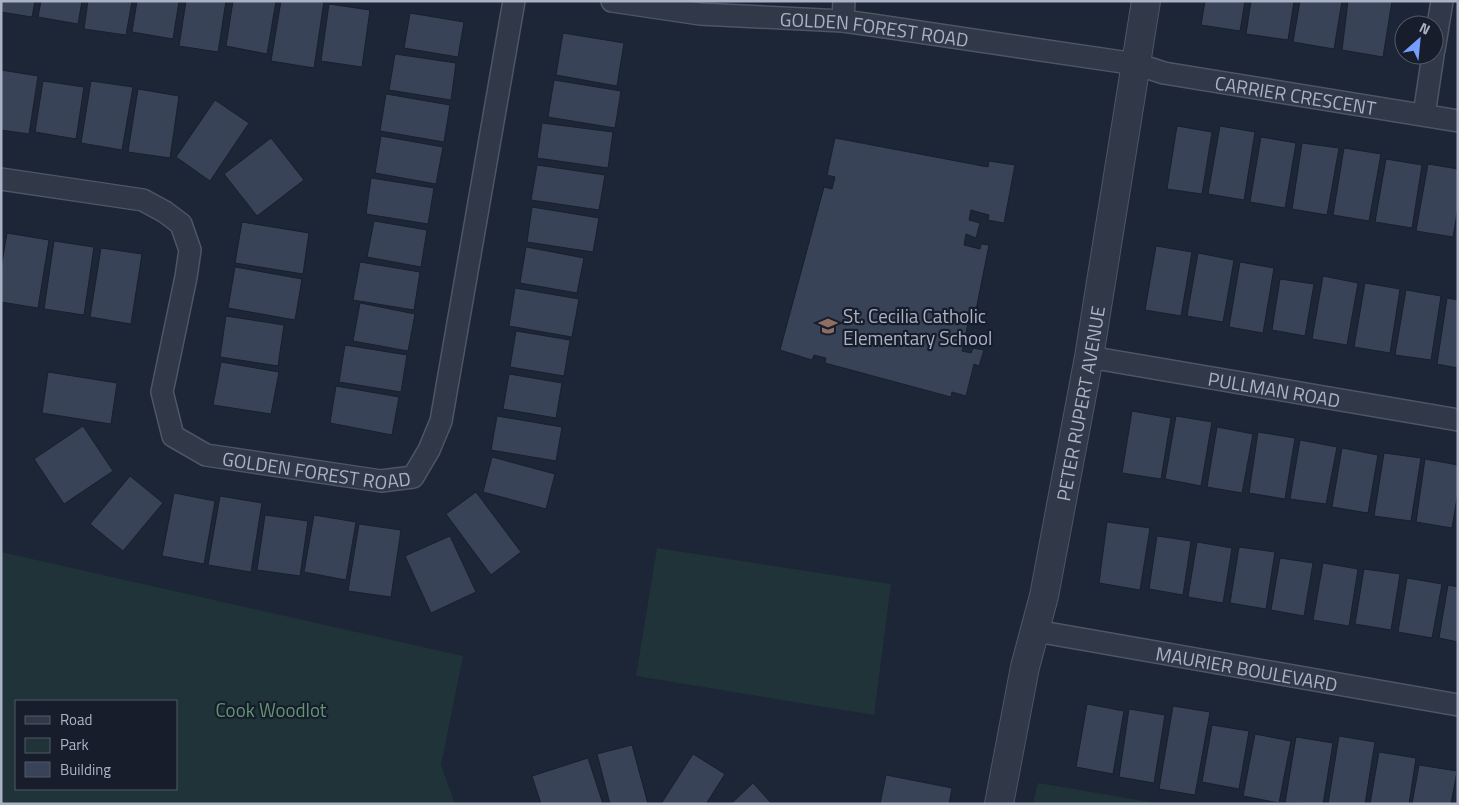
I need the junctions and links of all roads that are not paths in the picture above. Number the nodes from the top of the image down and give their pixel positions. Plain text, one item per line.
1 (514, 1) edge
2 (612, 1) edge
3 (1146, 1) edge
4 (1442, 1) edge
5 (844, 11) edge
6 (1440, 15) edge
7 (1136, 64) junction
8 (1432, 65) edge
9 (1424, 115) junction
10 (1458, 121) edge
11 (1, 179) edge
12 (1089, 357) junction
13 (1458, 420) edge
14 (1036, 631) junction
15 (1458, 705) edge
16 (999, 804) edge

1 - 11 street, GOLDEN FOREST ROAD
2 - 5 street, GOLDEN FOREST ROAD
3 - 7 street, PETER RUPERT AVENUE
4 - 6 street
5 - 7 street, GOLDEN FOREST ROAD
7 - 9 street, CARRIER CRESCENT
7 - 12 street, PETER RUPERT AVENUE
8 - 9 street
9 - 10 street, CARRIER CRESCENT
12 - 13 street, PULLMAN ROAD
12 - 14 street, PETER RUPERT AVENUE
14 - 15 street, MAURIER BOULEVARD
14 - 16 street, PETER RUPERT AVENUE

